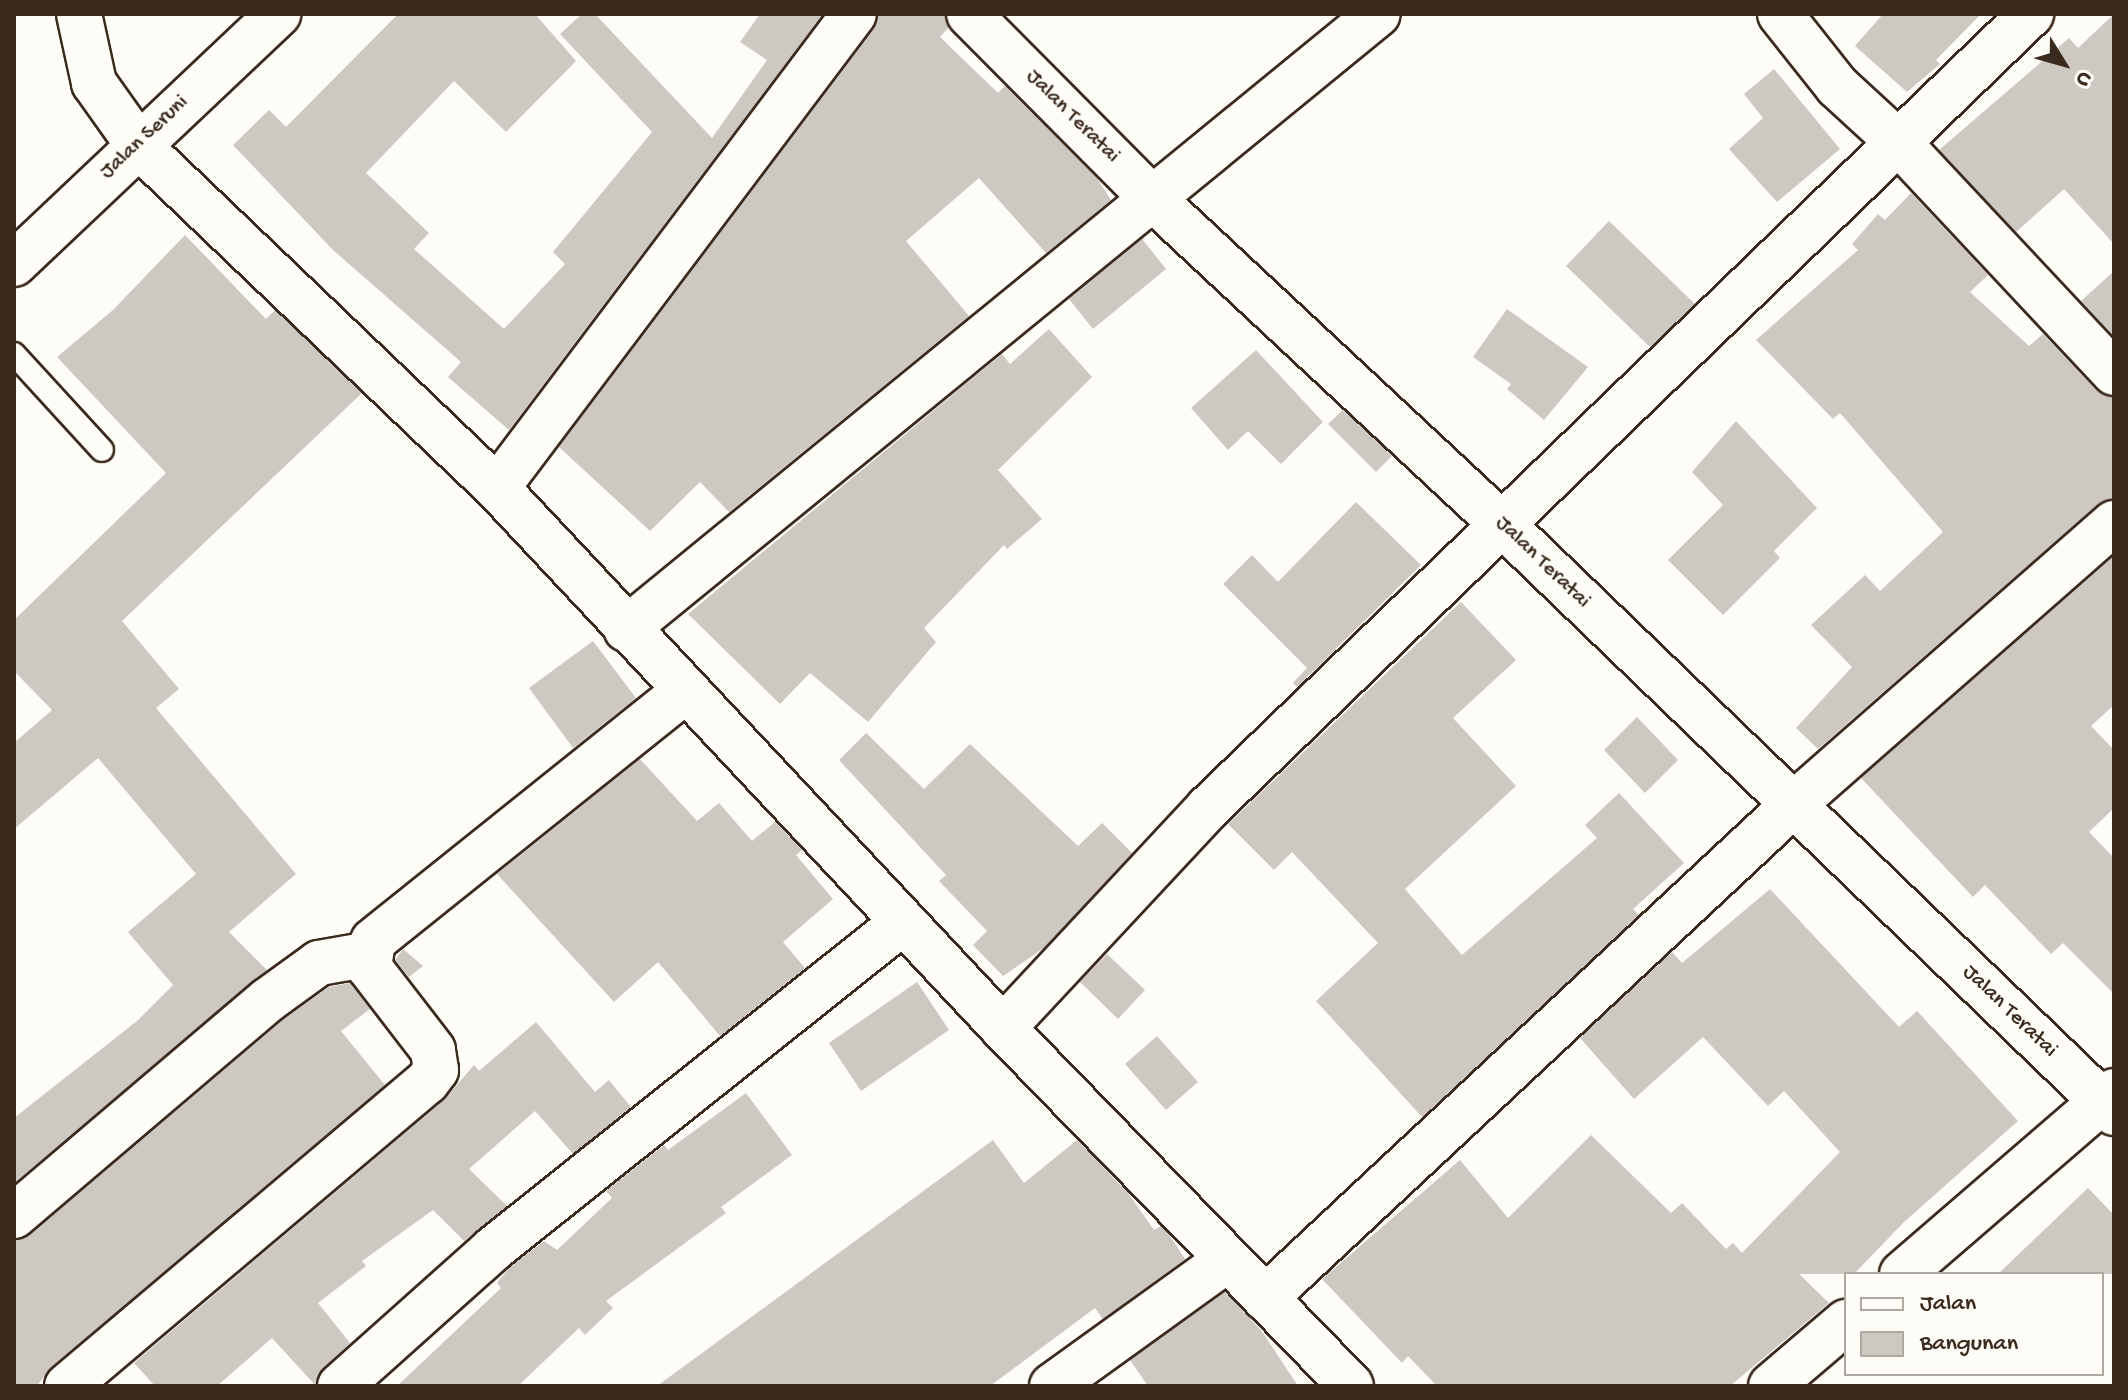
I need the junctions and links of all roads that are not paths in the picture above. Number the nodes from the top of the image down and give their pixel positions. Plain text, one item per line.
1 (79, 14) edge
2 (278, 14) edge
3 (854, 14) edge
4 (969, 14) edge
5 (1378, 14) edge
6 (1780, 14) edge
7 (2031, 14) edge
8 (1899, 143) junction
9 (138, 145) junction
10 (1151, 197) junction
11 (14, 264) edge
12 (22, 362) edge
13 (2114, 373) edge
14 (102, 450) dead end
15 (497, 488) junction
16 (1501, 523) junction
17 (2114, 523) edge
18 (626, 629) junction
19 (686, 690) junction
20 (1794, 804) junction
21 (903, 922) junction
22 (370, 954) junction
23 (1003, 1028) junction
24 (2110, 1102) edge
25 (14, 1216) edge
26 (1225, 1261) junction
27 (1904, 1272) edge
28 (1265, 1298) junction
29 (1844, 1324) edge
30 (67, 1386) edge
31 (340, 1386) edge
32 (1052, 1386) edge
33 (1351, 1386) edge
34 (1771, 1386) edge

1 - 9 street
2 - 9 street, Jalan Seruni
3 - 15 street
4 - 10 street, Jalan Teratai
5 - 10 street
6 - 8 street
7 - 8 street
8 - 13 street
8 - 16 street
9 - 11 street, Jalan Seruni
9 - 15 street
10 - 16 street, Jalan Teratai
10 - 18 street
12 - 14 lane
15 - 18 street
16 - 20 street, Jalan Teratai
16 - 23 street
17 - 20 street
18 - 19 street
19 - 21 street
19 - 22 street
20 - 24 street, Jalan Teratai
20 - 28 street
21 - 23 street
21 - 31 street
22 - 25 street
22 - 30 street
23 - 26 street
24 - 27 street
26 - 28 street
26 - 32 street
28 - 33 street
29 - 34 street

